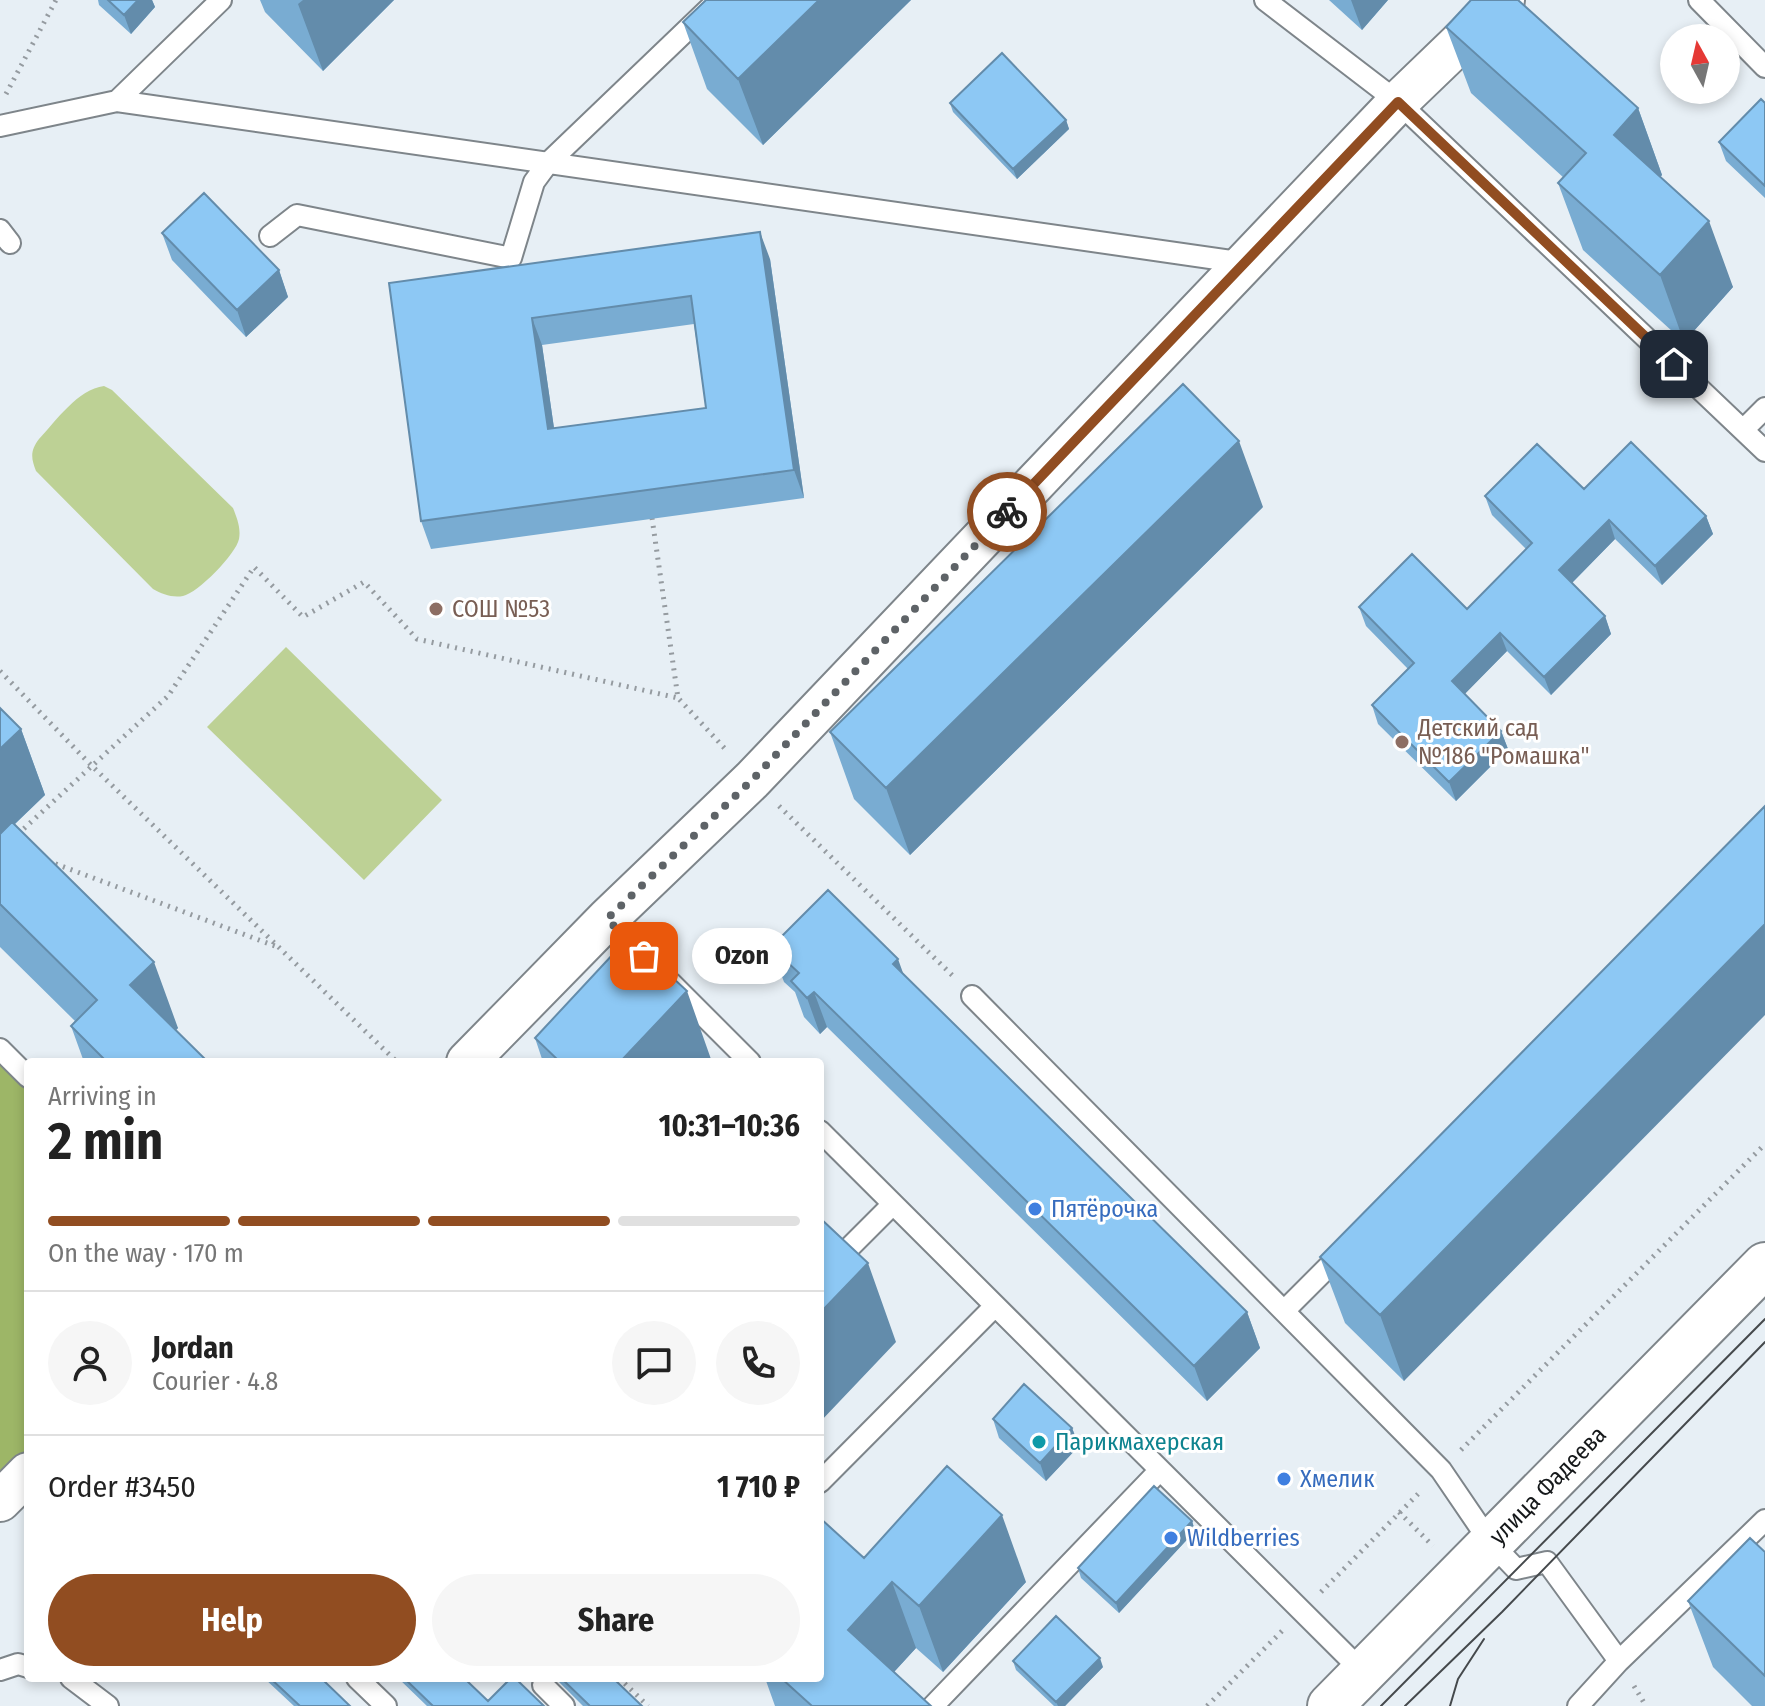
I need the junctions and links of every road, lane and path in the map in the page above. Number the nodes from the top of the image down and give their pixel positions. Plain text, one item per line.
1 (56, 0) edge
2 (221, 0) edge
3 (718, 0) edge
4 (1265, 0) edge
5 (1504, 0) edge
6 (1699, 0) edge
7 (1765, 67) edge
8 (117, 101) junction
9 (1398, 102) junction
10 (0, 106) edge
11 (0, 126) edge
12 (548, 163) junction
13 (270, 236) dead end
14 (1245, 263) junction
15 (1765, 408) edge
16 (1743, 430) junction
17 (1765, 451) edge
18 (652, 518) edge
19 (0, 671) edge
20 (678, 698) junction
21 (92, 766) junction
22 (752, 780) junction
23 (16, 836) edge
24 (35, 856) edge
25 (279, 947) junction
26 (655, 975) edge
27 (972, 996) joint
28 (0, 1049) edge
29 (393, 1058) edge
30 (471, 1058) edge
31 (746, 1058) edge
32 (24, 1073) edge
33 (824, 1135) edge
34 (1765, 1144) edge
35 (893, 1204) junction
36 (1363, 1233) edge
37 (1765, 1265) edge
38 (824, 1273) edge
39 (995, 1306) junction
40 (1284, 1311) junction
41 (1160, 1470) junction
42 (1441, 1470) junction
43 (24, 1477) edge
44 (824, 1478) edge
45 (0, 1501) edge
46 (1399, 1512) junction
47 (1765, 1520) edge
48 (1490, 1542) junction
49 (1442, 1555) dead end
50 (1301, 1611) junction
51 (1619, 1661) junction
52 (24, 1666) edge
53 (0, 1670) edge
54 (1363, 1672) junction
55 (76, 1682) edge
56 (361, 1682) edge
57 (623, 1682) edge
58 (543, 1685) dead end
59 (108, 1706) edge
60 (386, 1706) edge
61 (564, 1706) edge
62 (648, 1706) edge
63 (933, 1706) edge
64 (1207, 1706) edge
65 (1330, 1706) edge
66 (1578, 1706) edge

1 - 10 path
2 - 8 lane
3 - 12 lane
4 - 9 lane
5 - 9 street
6 - 7 lane
8 - 11 lane
8 - 12 lane
9 - 14 street
9 - 16 lane
12 - 13 lane
12 - 14 lane
14 - 22 street
15 - 16 lane
16 - 17 lane
18 - 20 path
19 - 21 path
20 - 21 path
20 - 22 path
21 - 23 path
21 - 25 path
22 - 27 path
22 - 30 street
24 - 25 path
25 - 29 path
26 - 31 lane
27 - 40 lane
28 - 32 lane
33 - 35 lane
34 - 42 path
35 - 38 lane
35 - 39 lane
36 - 40 lane
37 - 48 street, улица Фадеева
39 - 41 lane
39 - 44 lane
40 - 42 lane
41 - 50 lane
41 - 63 lane
42 - 46 path
42 - 48 lane
43 - 45 street
46 - 49 path
46 - 50 path
47 - 51 lane
48 - 51 lane
48 - 54 street, улица Фадеева
50 - 54 lane
50 - 64 path
51 - 66 lane
52 - 53 lane
54 - 65 street, улица Фадеева
55 - 59 lane
56 - 60 lane
57 - 62 path
58 - 61 lane

